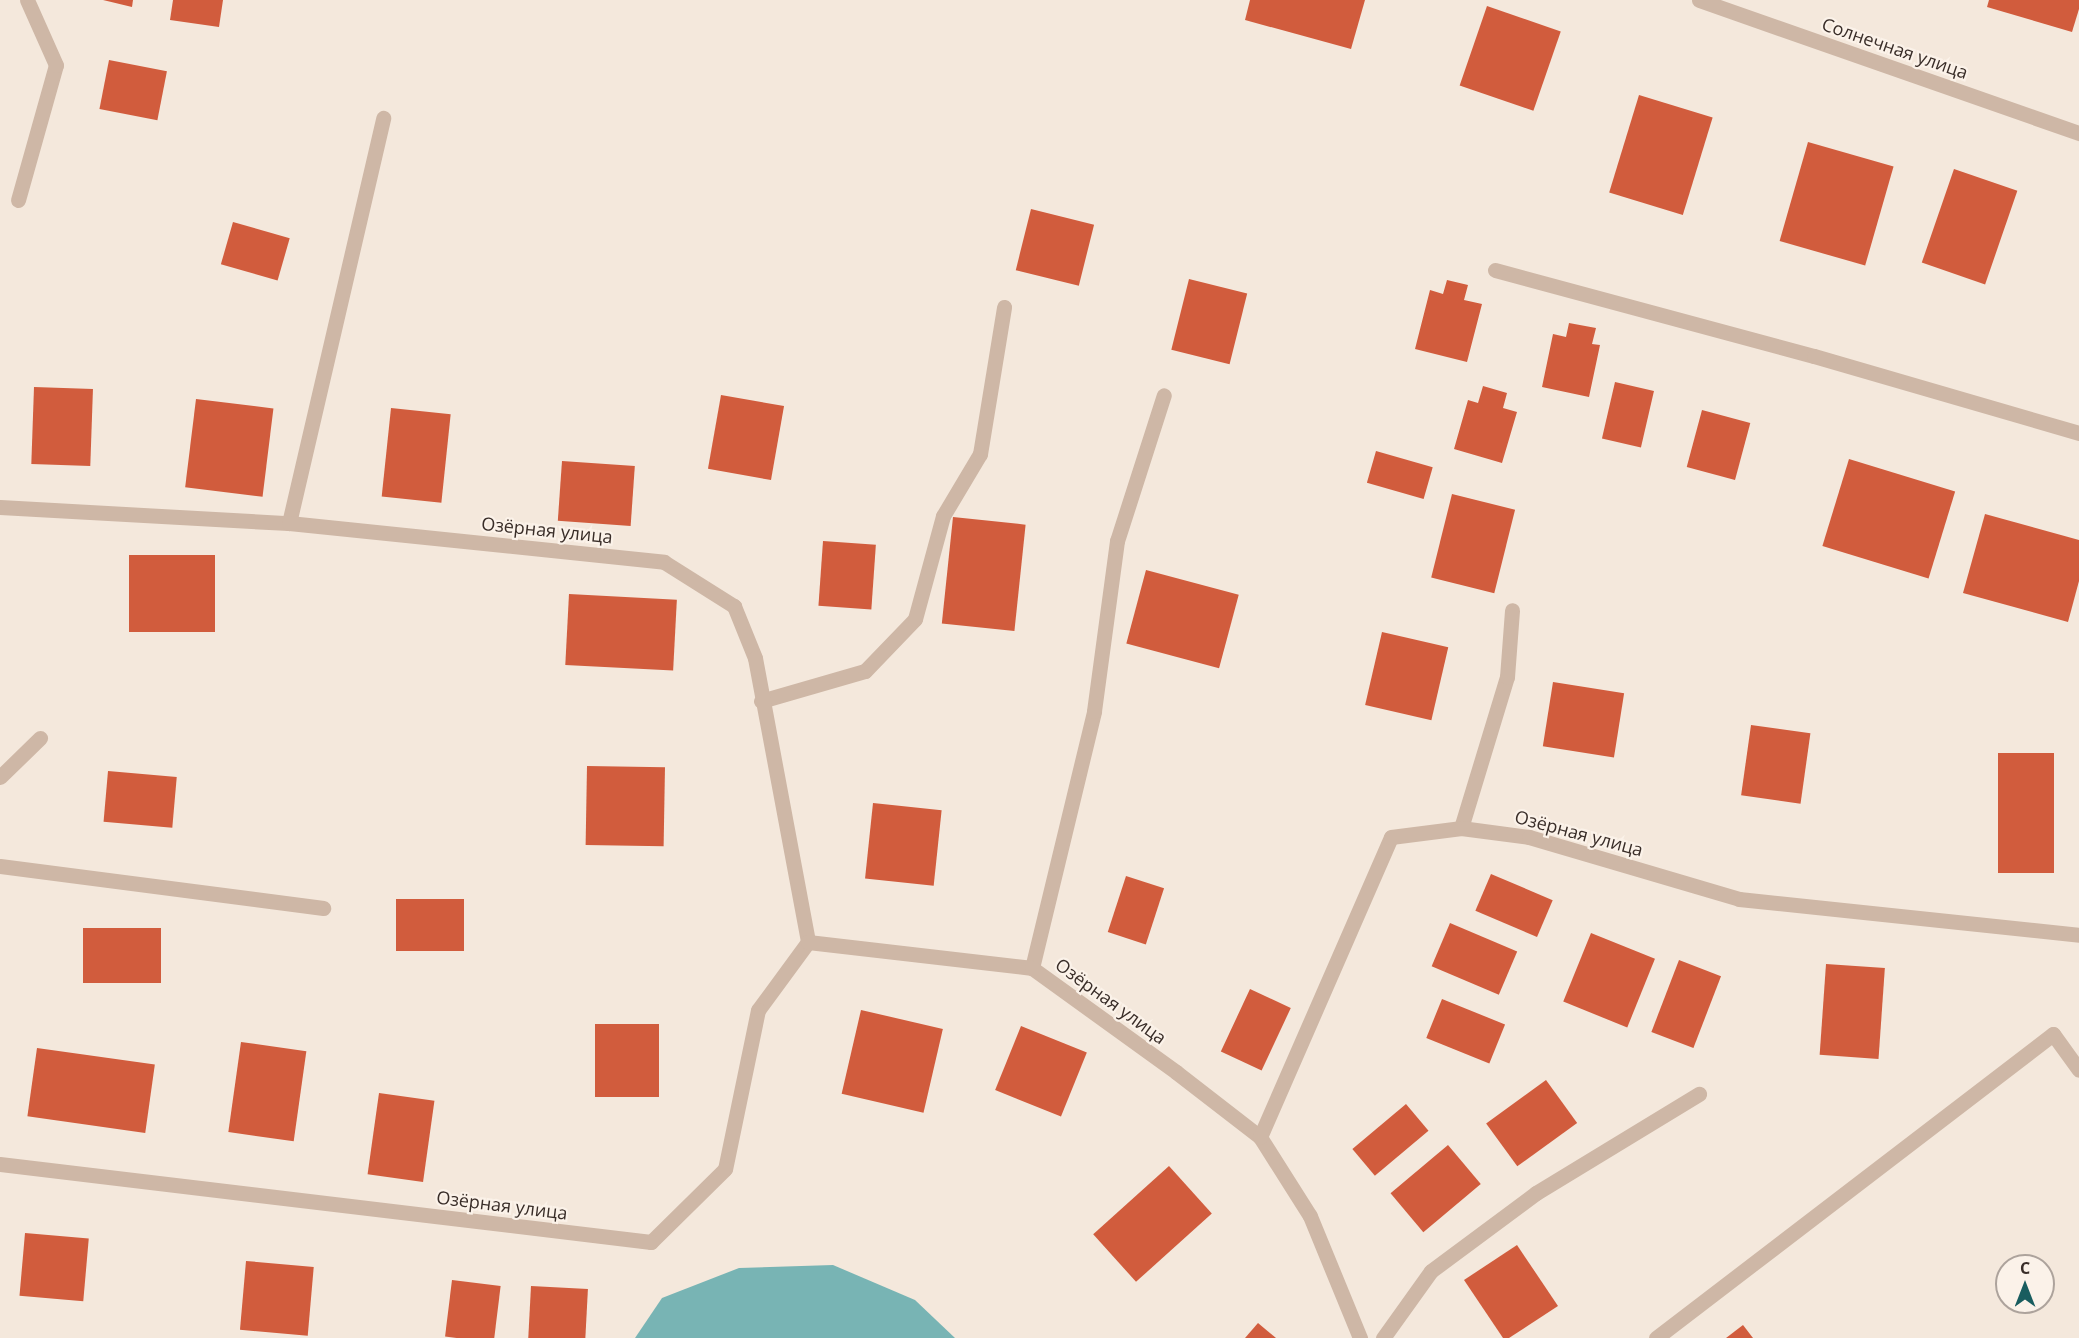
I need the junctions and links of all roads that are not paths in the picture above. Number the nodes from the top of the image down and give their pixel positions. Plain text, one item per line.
1 (27, 0) edge
2 (1699, 0) edge
3 (383, 118) dead end
4 (2079, 133) edge
5 (18, 200) dead end
6 (1494, 270) dead end
7 (1004, 307) dead end
8 (1164, 395) dead end
9 (2079, 433) edge
10 (0, 507) edge
11 (289, 523) junction
12 (1512, 610) dead end
13 (761, 701) junction
14 (40, 738) dead end
15 (0, 777) edge
16 (1461, 828) junction
17 (0, 866) edge
18 (322, 908) dead end
19 (2079, 935) edge
20 (808, 942) junction
21 (1032, 968) junction
22 (2079, 1070) edge
23 (1699, 1094) dead end
24 (1260, 1137) junction
25 (0, 1164) edge
26 (1360, 1338) edge
27 (1383, 1338) edge
28 (1656, 1338) edge

1 - 5 street
2 - 4 street, Солнечная улица
3 - 11 street
6 - 9 street
7 - 13 street
8 - 21 street
10 - 11 street, Озёрная улица
11 - 13 street, Озёрная улица
12 - 16 street
13 - 20 street, Озёрная улица
14 - 15 street
16 - 19 street, Озёрная улица
16 - 24 street, Озёрная улица
17 - 18 street
20 - 21 street, Озёрная улица
20 - 25 street, Озёрная улица
21 - 24 street, Озёрная улица
22 - 28 street
23 - 27 street
24 - 26 street, Озёрная улица

